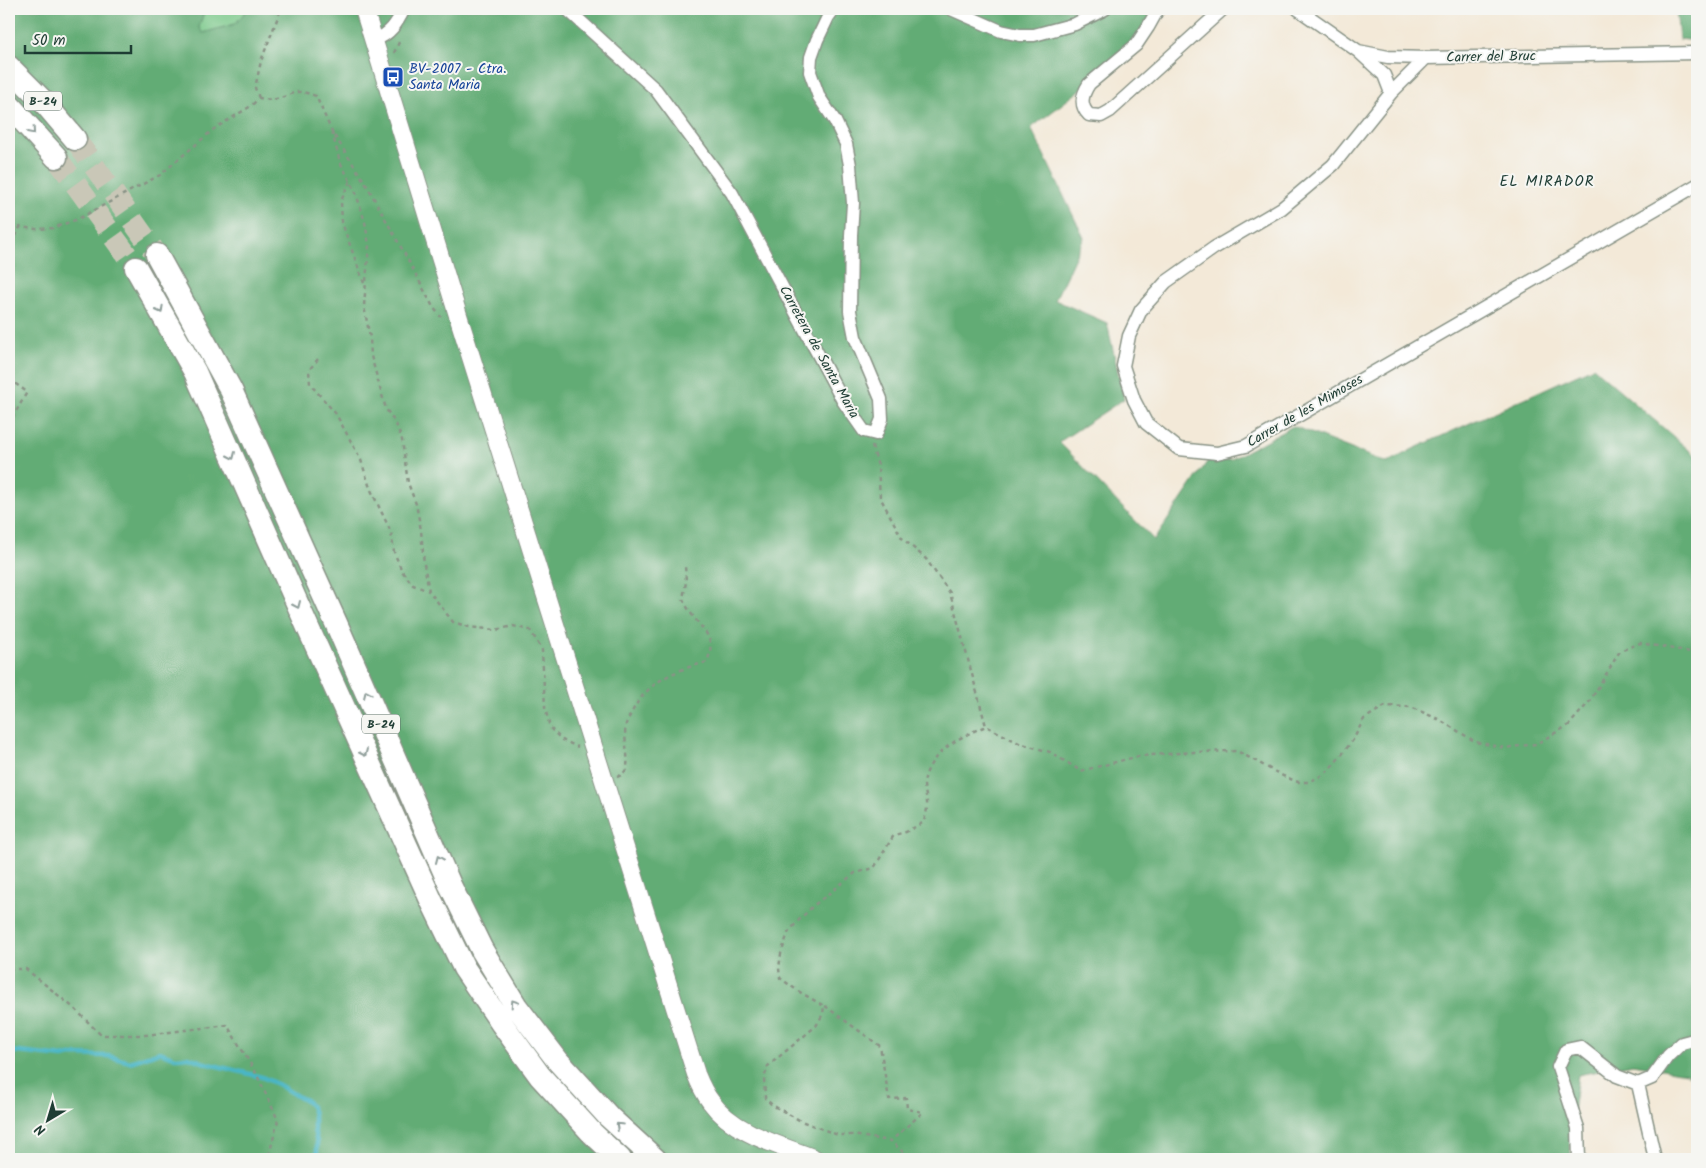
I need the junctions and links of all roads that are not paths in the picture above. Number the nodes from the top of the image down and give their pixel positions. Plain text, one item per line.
1 (364, 9) edge
2 (404, 9) edge
3 (567, 9) edge
4 (834, 9) edge
5 (951, 9) edge
6 (1104, 9) edge
7 (1158, 9) edge
8 (1223, 9) edge
9 (1298, 9) edge
10 (374, 40) junction
11 (1358, 50) junction
12 (1697, 53) edge
13 (1426, 58) junction
14 (9, 67) edge
15 (1391, 93) junction
16 (9, 105) edge
17 (75, 139) tunnel mouth
18 (56, 157) tunnel mouth
19 (1697, 185) edge
20 (156, 255) tunnel mouth
21 (136, 268) tunnel mouth
22 (1697, 1039) edge
23 (1638, 1084) junction
24 (620, 1159) edge
25 (655, 1159) edge
26 (815, 1159) edge
27 (1579, 1159) edge
28 (1655, 1159) edge

1 - 10 street
2 - 10 street
3 - 4 street, Carretera de Santa Maria
5 - 6 street
7 - 8 street
9 - 11 street, Carrer del Bruc
10 - 26 street
11 - 13 street, Carrer del Bruc
11 - 15 street
12 - 13 street, Carrer del Bruc
13 - 15 street, Carrer de les Mimoses
14 - 17 highway, B-24
15 - 19 street, Carrer de les Mimoses
16 -> 18 highway, B-24
25 -> 20 highway, B-24
21 -> 24 highway, B-24
22 - 23 street
23 - 27 street
23 - 28 street

